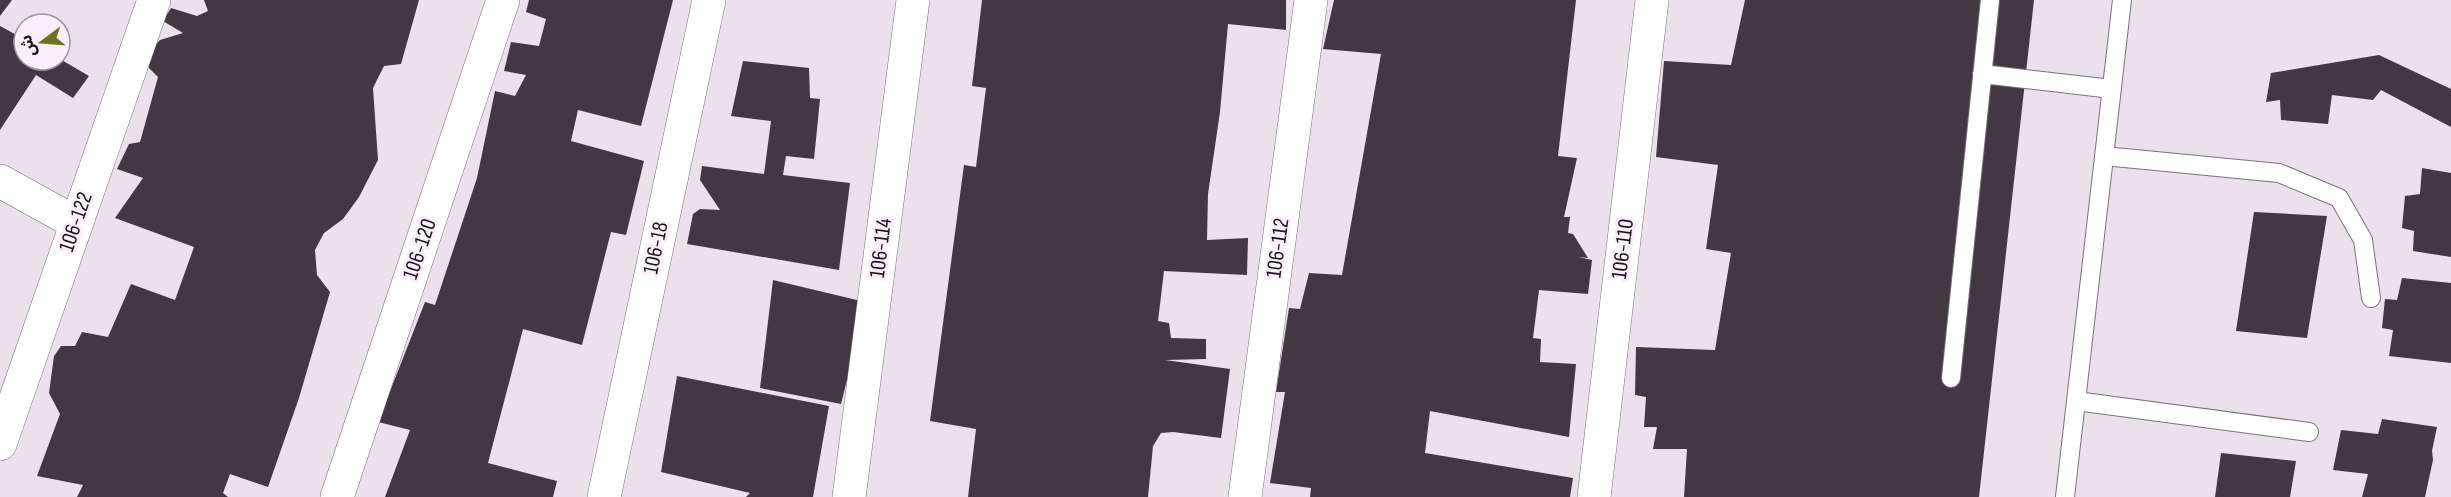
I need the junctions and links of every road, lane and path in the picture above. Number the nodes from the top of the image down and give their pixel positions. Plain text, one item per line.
1 (154, 0) edge
2 (503, 0) edge
3 (708, 0) edge
4 (913, 0) edge
5 (1311, 0) edge
6 (1652, 0) edge
7 (1990, 0) edge
8 (2122, 0) edge
9 (1982, 74) junction
10 (2112, 89) junction
11 (2104, 156) junction
12 (0, 181) edge
13 (76, 223) junction
14 (2371, 298) dead end
15 (1951, 378) dead end
16 (2076, 401) junction
17 (2309, 432) dead end
18 (0, 444) edge
19 (337, 497) edge
20 (604, 497) edge
21 (849, 497) edge
22 (1245, 497) edge
23 (1594, 497) edge
24 (2066, 497) edge

1 - 13 street, 106-122
2 - 19 street, 106-120
3 - 20 street, 106-18
4 - 21 street, 106-114
5 - 22 street, 106-112
6 - 23 street, 106-110
7 - 9 lane
8 - 10 lane
9 - 10 lane
9 - 15 lane
10 - 11 lane
11 - 14 lane
11 - 16 lane
12 - 13 street
13 - 18 street, 106-122
16 - 17 lane
16 - 24 lane

